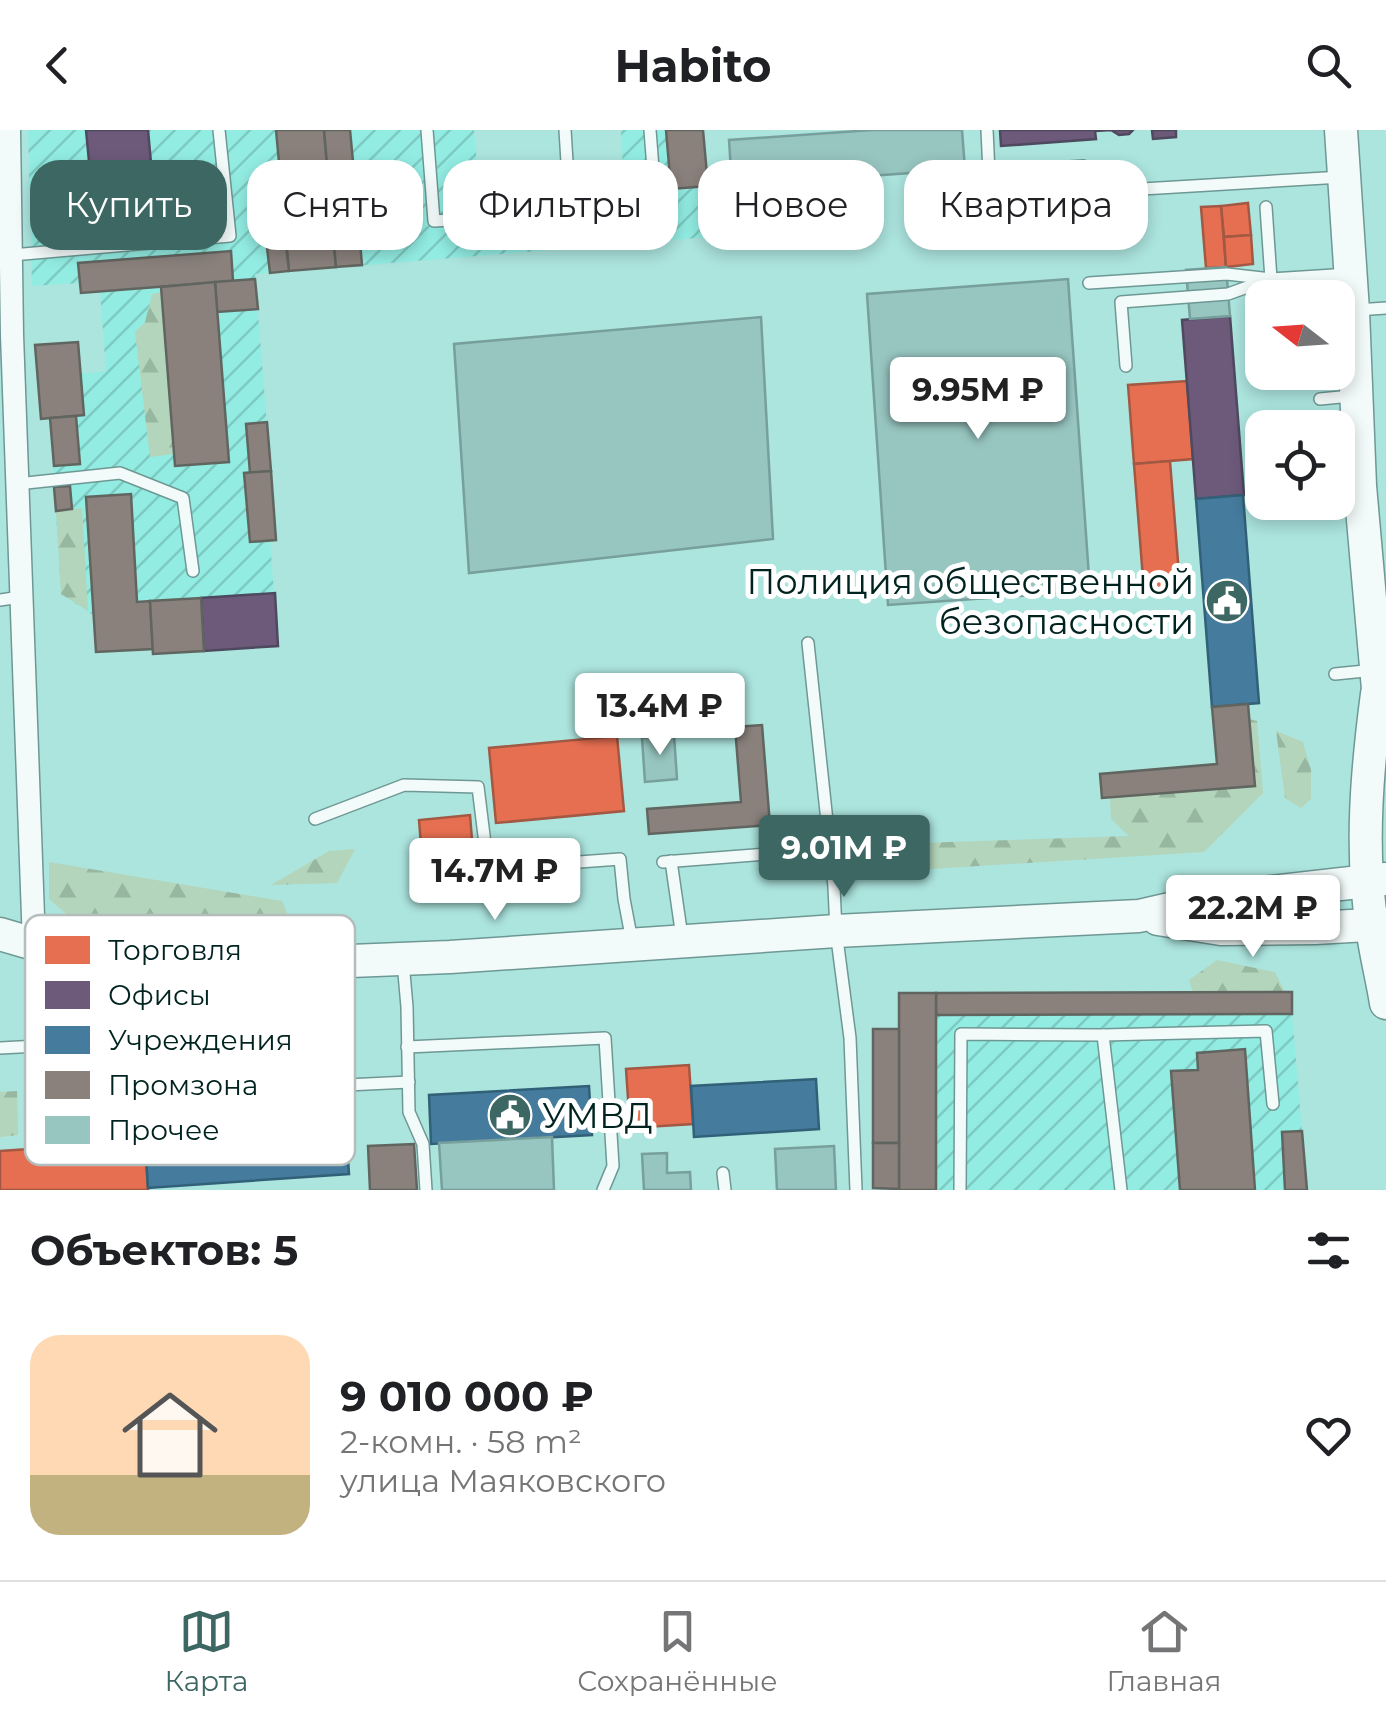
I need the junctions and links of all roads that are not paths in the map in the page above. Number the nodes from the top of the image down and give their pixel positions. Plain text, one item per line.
1 (8, 130) edge
2 (219, 130) edge
3 (428, 130) edge
4 (565, 130) edge
5 (650, 130) edge
6 (987, 130) edge
7 (1341, 130) edge
8 (567, 160) edge
9 (5, 171) edge
10 (1345, 177) junction
11 (1266, 207) dead end
12 (12, 255) junction
13 (1349, 274) junction
14 (1271, 279) junction
15 (1350, 280) edge
16 (1089, 284) dead end
17 (1386, 308) edge
18 (1355, 311) edge
19 (6, 335) edge
20 (1126, 366) dead end
21 (1355, 368) edge
22 (1356, 396) junction
23 (1320, 399) dead end
24 (18, 484) junction
25 (1362, 507) junction
26 (1355, 508) edge
27 (193, 571) dead end
28 (10, 598) edge
29 (1379, 609) edge
30 (808, 642) dead end
31 (1334, 674) dead end
32 (1380, 693) edge
33 (315, 820) dead end
34 (873, 846) dead end
35 (830, 851) junction
36 (488, 868) junction
37 (429, 872) dead end
38 (1377, 879) edge
39 (32, 915) edge
40 (1139, 916) junction
41 (1379, 925) edge
42 (836, 932) junction
43 (0, 934) edge
44 (25, 941) edge
45 (682, 942) junction
46 (633, 945) junction
47 (403, 958) junction
48 (355, 960) edge
49 (1386, 1003) edge
50 (1103, 1035) junction
51 (408, 1046) junction
52 (25, 1047) edge
53 (0, 1048) edge
54 (409, 1082) junction
55 (355, 1085) edge
56 (1273, 1104) dead end
57 (724, 1172) dead end
58 (426, 1190) edge
59 (603, 1190) edge
60 (724, 1190) edge
61 (856, 1190) edge
62 (960, 1190) edge
63 (1121, 1190) edge

1 - 9 street
2 - 12 lane
3 - 5 lane
4 - 8 lane
6 - 10 lane
7 - 10 main road
9 - 12 street
10 - 13 main road
11 - 14 lane
12 - 19 street
13 - 14 lane
13 - 15 main road
14 - 16 lane
14 - 20 lane
17 - 18 lane
19 - 24 street
21 - 22 main road
22 - 23 lane
22 - 25 main road
24 - 27 lane
24 - 28 street
25 - 26 lane
25 - 29 main road
28 - 39 street
29 - 32 main road
30 - 35 lane
31 - 32 lane
32 - 38 main road
33 - 36 lane
34 - 35 lane
35 - 42 lane
35 - 45 lane
36 - 37 lane
36 - 46 lane
38 - 40 main road
38 - 41 main road
40 - 41 main road
40 - 42 main road
41 - 49 main road
42 - 45 main road
42 - 61 lane
43 - 44 main road
45 - 46 main road
46 - 47 main road
47 - 48 main road
47 - 51 lane
50 - 56 lane
50 - 62 lane
50 - 63 lane
51 - 54 lane
51 - 59 lane
52 - 53 lane
54 - 55 lane
54 - 58 lane
57 - 60 lane

